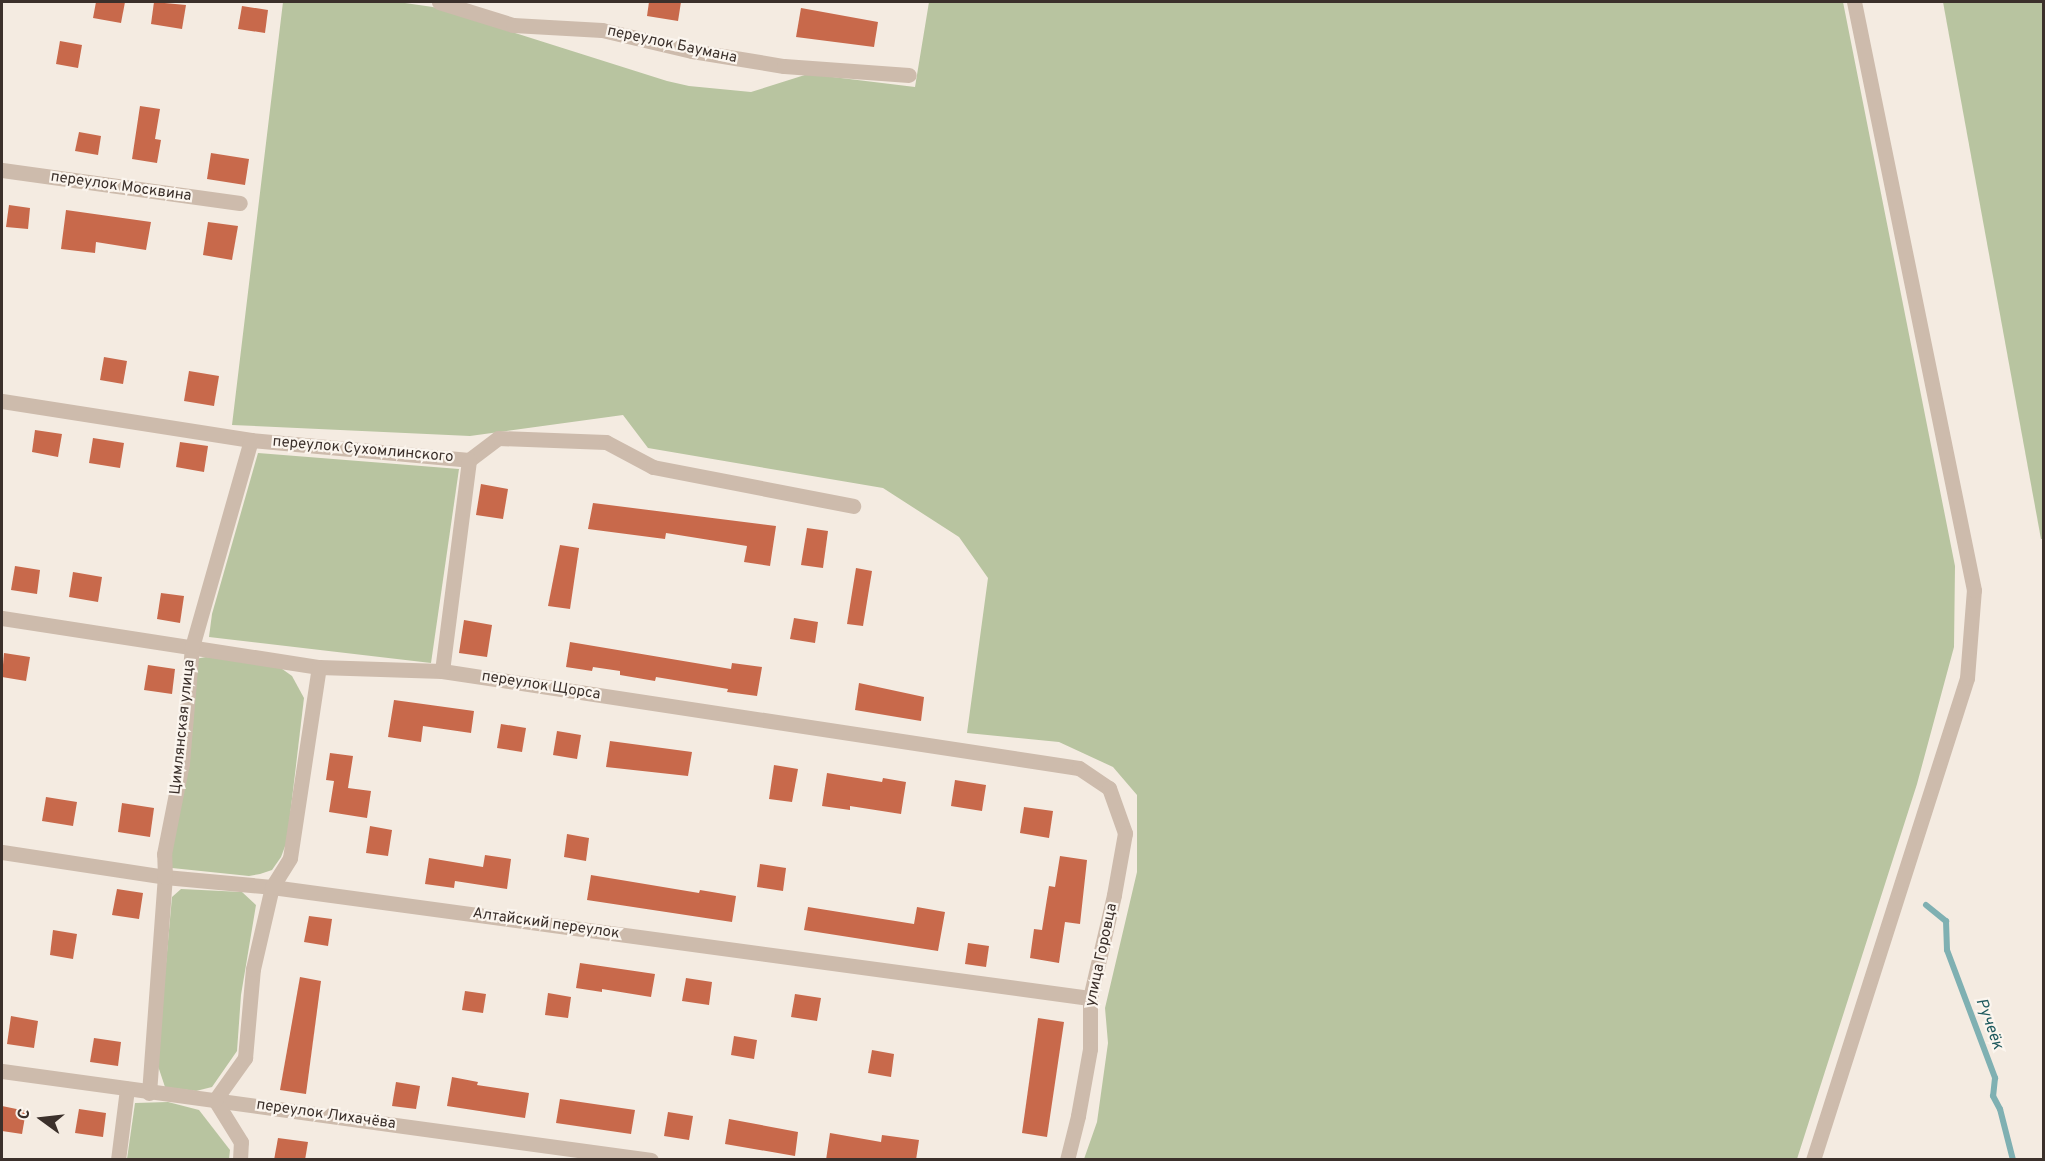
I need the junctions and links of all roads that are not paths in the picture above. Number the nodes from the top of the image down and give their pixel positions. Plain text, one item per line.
1 (439, 2) edge
2 (1854, 2) edge
3 (909, 75) dead end
4 (2, 170) edge
5 (240, 203) dead end
6 (2, 401) edge
7 (251, 440) junction
8 (469, 460) junction
9 (853, 506) dead end
10 (2, 618) edge
11 (192, 647) junction
12 (319, 668) junction
13 (442, 671) junction
14 (1079, 768) joint
15 (2, 852) edge
16 (165, 877) junction
17 (272, 886) junction
18 (1090, 998) junction
19 (2, 1071) edge
20 (127, 1089) junction
21 (149, 1093) junction
22 (215, 1100) junction
23 (118, 1160) edge
24 (240, 1160) edge
25 (651, 1160) edge
26 (1066, 1160) edge
27 (1813, 1160) edge

1 - 3 street, переулок Баумана
2 - 27 street
4 - 5 street, переулок Москвина
6 - 7 street, переулок Сухомлинского
7 - 8 street, переулок Сухомлинского
7 - 11 street, Цимлянская улица
8 - 9 street, переулок Сухомлинского
8 - 13 street
10 - 11 street, переулок Щорса
11 - 12 street, переулок Щорса
11 - 16 street, Цимлянская улица
12 - 13 street, переулок Щорса
12 - 17 street
13 - 14 street, переулок Щорса
14 - 18 street, улица Горовца
15 - 16 street, Алтайский переулок
16 - 17 street, Алтайский переулок
16 - 21 street, Цимлянская улица
17 - 18 street, Алтайский переулок
17 - 22 street
18 - 26 street, улица Горовца
19 - 20 street, переулок Лихачёва
20 - 21 street, переулок Лихачёва
20 - 23 street
21 - 22 street, переулок Лихачёва
22 - 24 street
22 - 25 street, переулок Лихачёва

